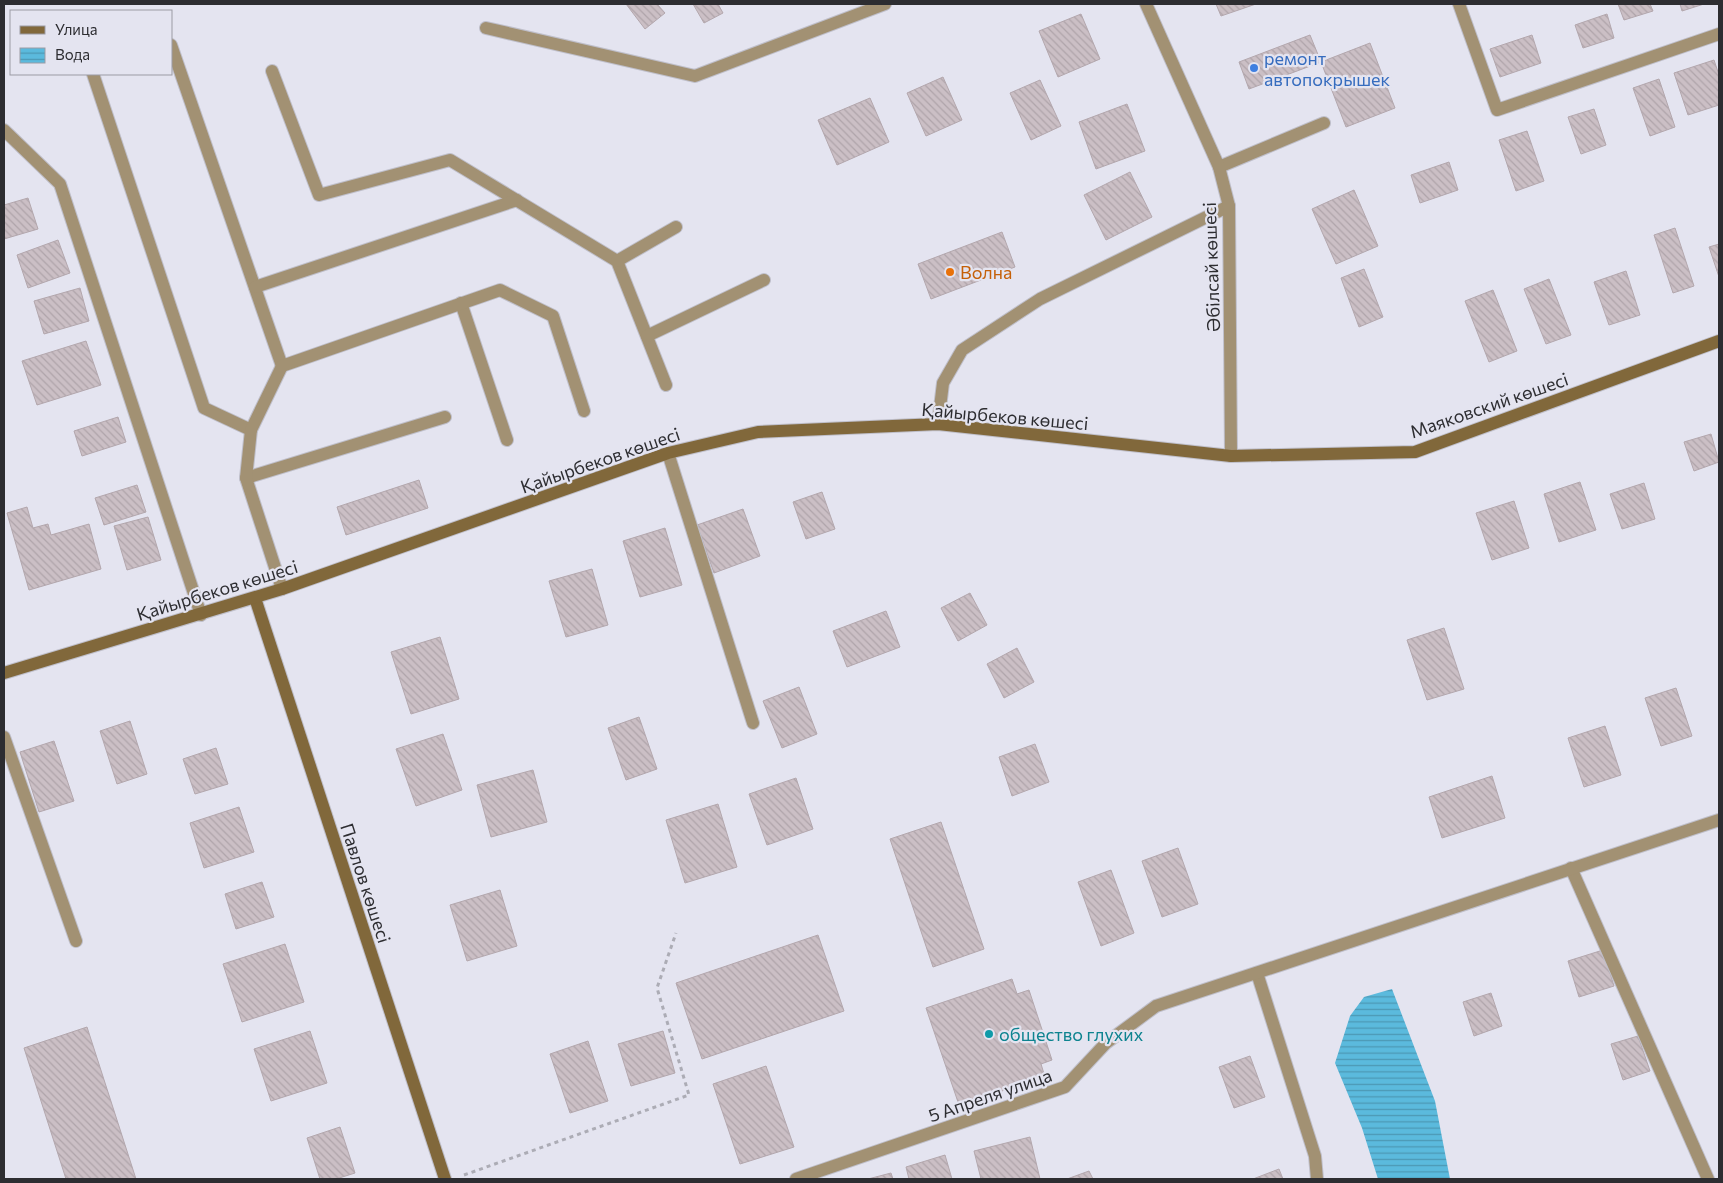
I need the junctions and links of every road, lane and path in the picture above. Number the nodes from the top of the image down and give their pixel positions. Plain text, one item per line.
1 (885, 4) edge
2 (1146, 4) edge
3 (1459, 4) edge
4 (486, 28) dead end
5 (1719, 34) edge
6 (172, 48) edge
7 (272, 71) dead end
8 (93, 75) edge
9 (1324, 123) dead end
10 (4, 130) edge
11 (1220, 167) junction
12 (517, 200) junction
13 (1230, 206) junction
14 (676, 227) dead end
15 (617, 261) junction
16 (764, 280) dead end
17 (255, 287) junction
18 (461, 303) junction
19 (647, 336) junction
20 (1719, 341) edge
21 (282, 366) junction
22 (666, 385) dead end
23 (584, 411) dead end
24 (445, 417) dead end
25 (938, 424) junction
26 (251, 430) junction
27 (507, 440) dead end
28 (668, 453) junction
29 (1231, 456) junction
30 (246, 478) junction
31 (282, 589) junction
32 (255, 598) junction
33 (201, 615) junction
34 (4, 673) edge
35 (753, 723) dead end
36 (4, 737) edge
37 (1719, 820) edge
38 (1571, 868) junction
39 (676, 933) dead end
40 (76, 941) dead end
41 (1257, 973) junction
42 (461, 1176) dead end
43 (445, 1179) edge
44 (796, 1179) edge
45 (1317, 1179) edge
46 (1708, 1179) edge

1 - 4 street
2 - 11 street, Әбілсай көшесі
3 - 5 street
6 - 17 street
7 - 12 street
8 - 26 street
9 - 11 street
10 - 33 street
11 - 13 street, Әбілсай көшесі
12 - 15 street
12 - 17 street
13 - 25 street
13 - 29 street, Әбілсай көшесі
14 - 15 street
15 - 19 street
16 - 19 street
17 - 21 street
18 - 21 street
18 - 23 street
18 - 27 street
19 - 22 street
20 - 29 main road, Маяковский көшесі
21 - 26 street
24 - 30 street
25 - 28 main road, Қайырбеков көшесі
25 - 29 main road, Қайырбеков көшесі
26 - 30 street
28 - 31 main road, Қайырбеков көшесі
28 - 35 street
30 - 31 street
31 - 32 main road, Қайырбеков көшесі
32 - 33 main road, Қайырбеков көшесі
32 - 43 main road, Павлов көшесі
33 - 34 main road, Қайырбеков көшесі
36 - 40 street
37 - 38 street, 5 Апреля улица
38 - 41 street, 5 Апреля улица
38 - 46 street
39 - 42 path
41 - 44 street, 5 Апреля улица
41 - 45 street

